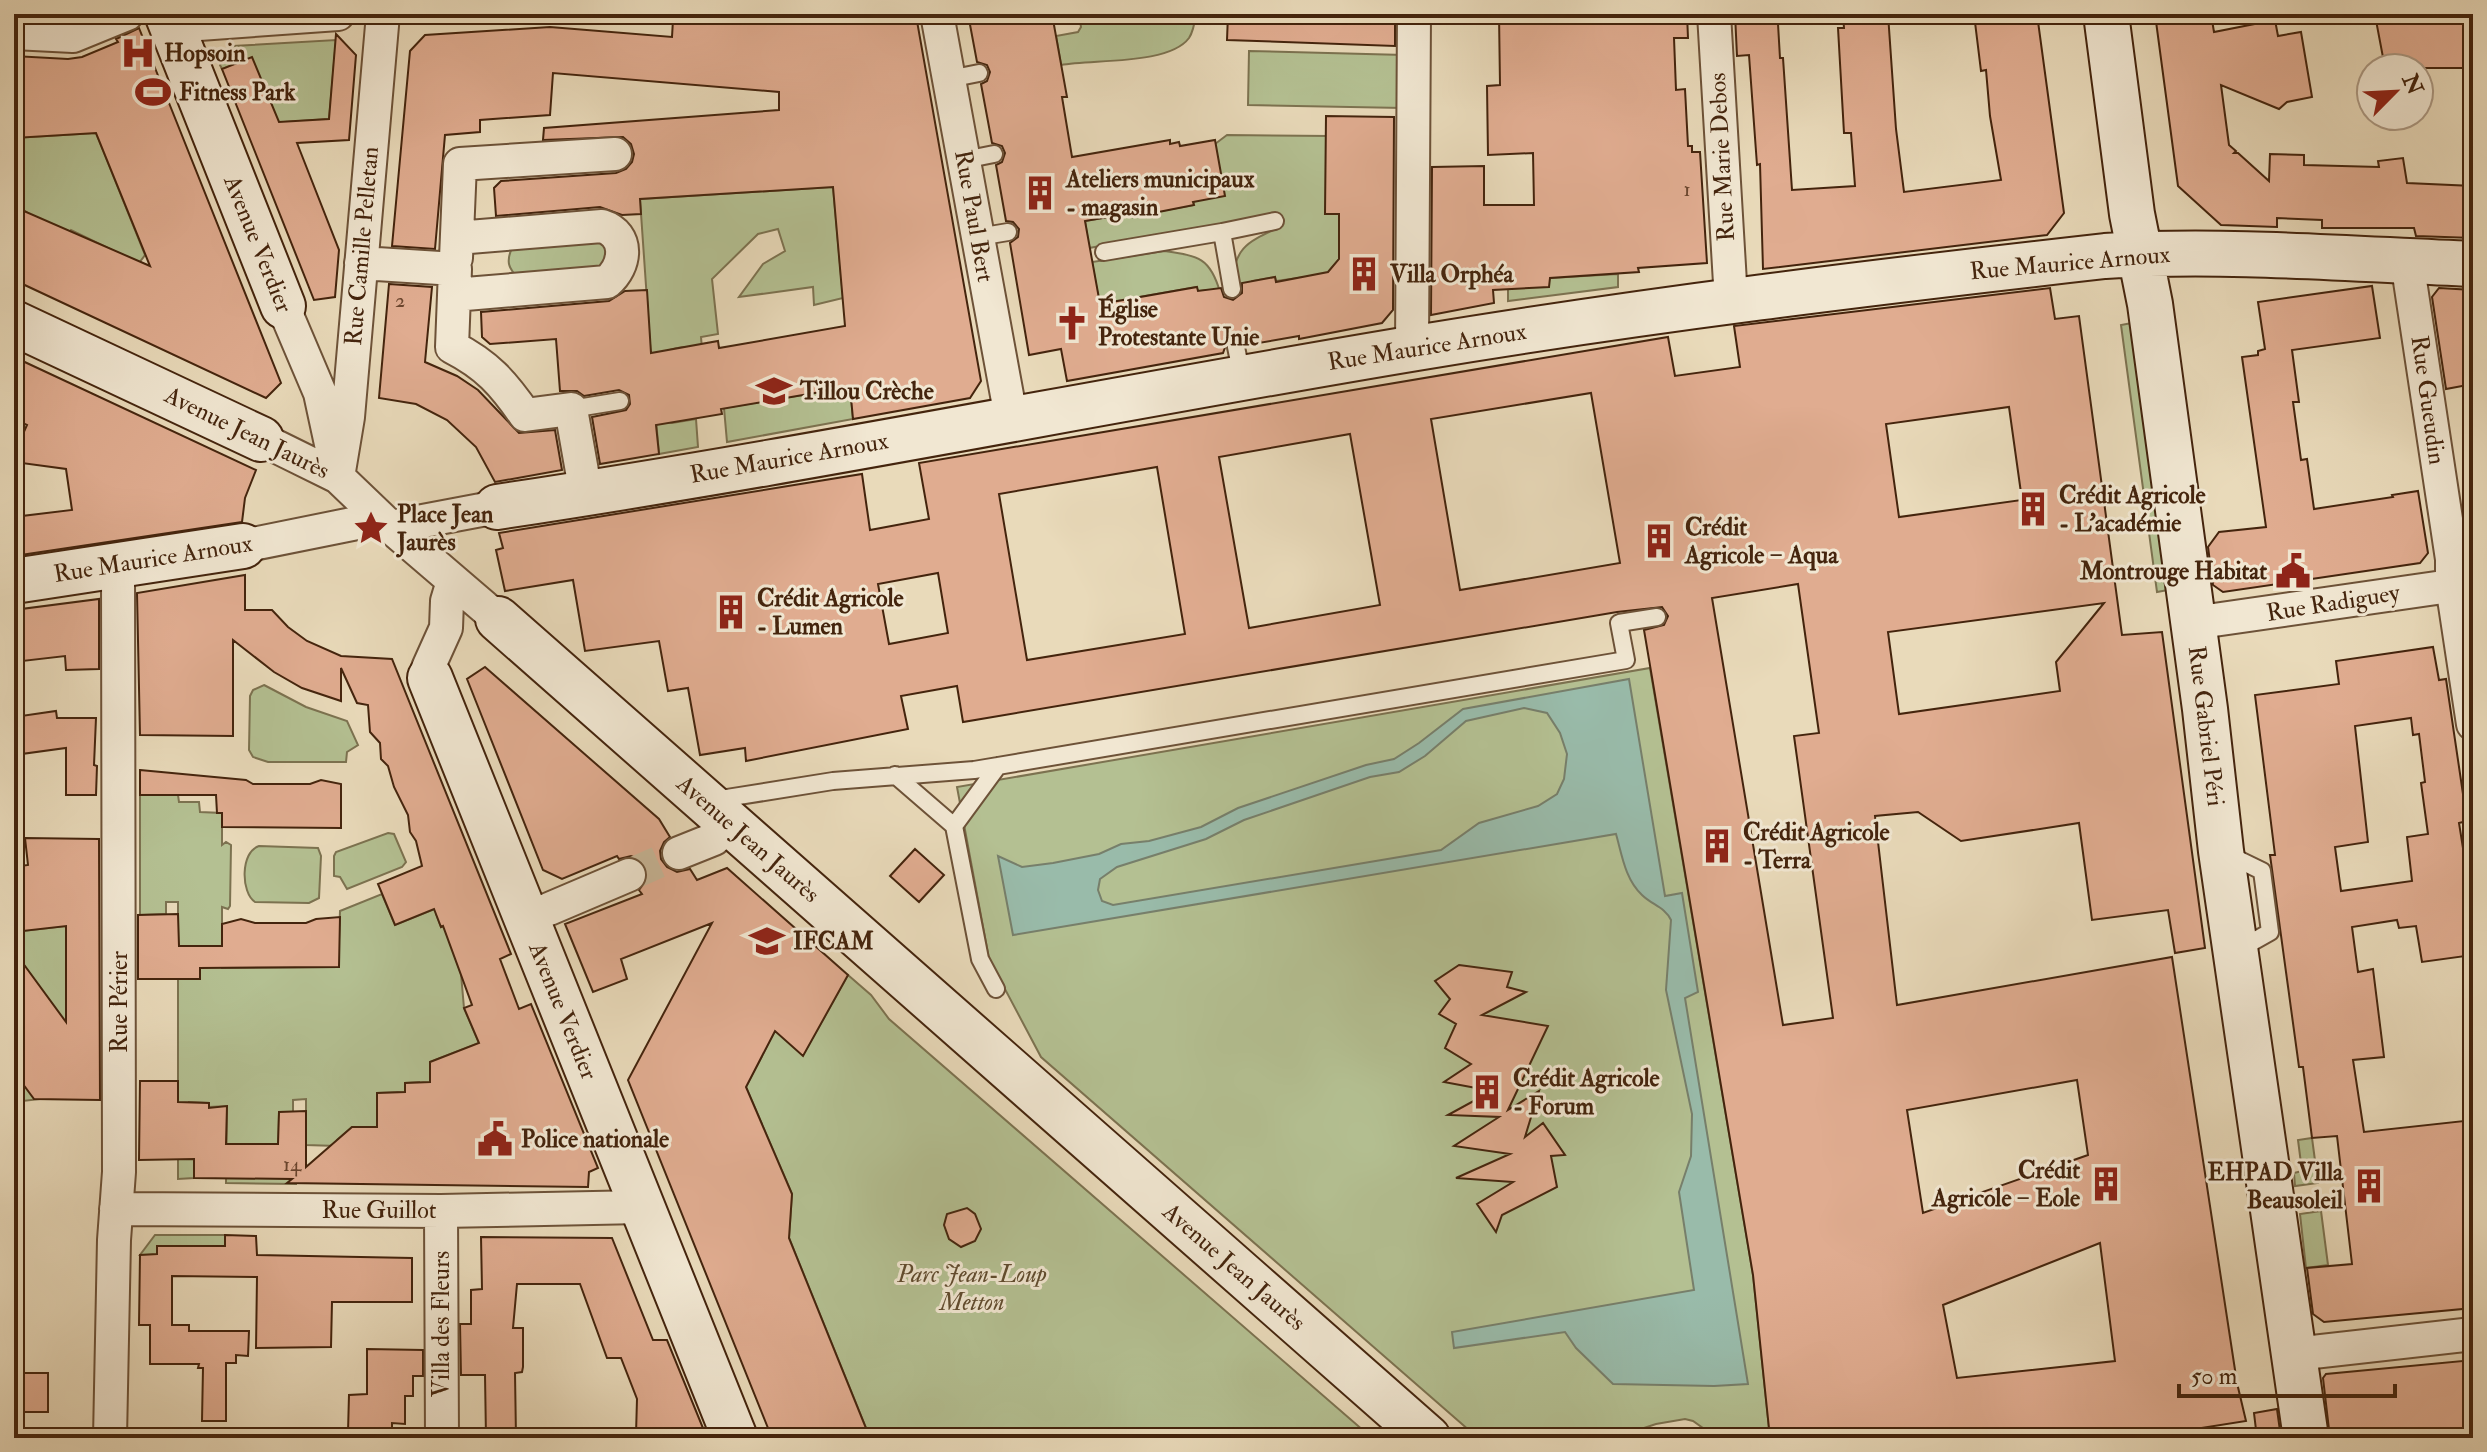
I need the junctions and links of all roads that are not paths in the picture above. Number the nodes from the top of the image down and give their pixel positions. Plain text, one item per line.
1 (127, 14) edge
2 (338, 14) edge
3 (383, 14) edge
4 (937, 14) edge
5 (1414, 14) edge
6 (1714, 14) edge
7 (2106, 14) edge
8 (169, 20) edge
9 (14, 33) edge
10 (615, 154) dead end
11 (1275, 221) dead end
12 (1222, 232) junction
13 (1104, 252) dead end
14 (2139, 254) junction
15 (2407, 261) junction
16 (361, 263) junction
17 (2473, 264) edge
18 (455, 268) junction
19 (1232, 289) dead end
20 (1731, 300) junction
21 (283, 306) joint
22 (14, 323) edge
23 (1412, 348) junction
24 (620, 401) dead end
25 (571, 409) junction
26 (1011, 417) junction
27 (261, 439) joint
28 (338, 477) junction
29 (586, 494) junction
30 (497, 507) joint
31 (388, 525) junction
32 (243, 546) joint
33 (118, 567) junction
34 (14, 581) edge
35 (453, 581) junction
36 (2463, 584) edge
37 (1657, 617) dead end
38 (498, 619) joint
39 (2193, 623) junction
40 (430, 678) joint
41 (2473, 724) edge
42 (998, 766) junction
43 (895, 775) junction
44 (709, 820) junction
45 (954, 826) junction
46 (679, 853) tunnel mouth
47 (629, 875) tunnel mouth
48 (549, 909) dead end
49 (996, 989) dead end
50 (642, 1207) junction
51 (116, 1209) junction
52 (441, 1211) junction
53 (2473, 1334) edge
54 (2295, 1354) junction
55 (110, 1438) edge
56 (442, 1438) edge
57 (735, 1438) edge
58 (1428, 1438) edge
59 (2306, 1438) edge

1 - 9 street
2 - 8 street
3 - 16 street, Rue Camille Pelletan
4 - 26 street, Rue Paul Bert
5 - 23 street
6 - 20 street, Rue Marie Debos
7 - 14 street, Rue Gabriel Péri
8 - 21 street, Avenue Verdier
10 - 18 street
11 - 12 lane
12 - 13 lane
12 - 19 lane
14 - 15 street, Rue Maurice Arnoux
14 - 20 street, Rue Maurice Arnoux
14 - 39 street, Rue Gabriel Péri
15 - 17 street, Rue Maurice Arnoux
15 - 36 street, Rue Gueudin
16 - 18 street
16 - 28 street, Rue Camille Pelletan
18 - 25 street
20 - 23 street, Rue Maurice Arnoux
21 - 28 street, Avenue Verdier
22 - 27 street, Avenue Jean Jaurès
23 - 26 street, Rue Maurice Arnoux
24 - 25 lane
25 - 29 street
26 - 29 street, Rue Maurice Arnoux
27 - 28 street, Avenue Jean Jaurès
28 - 31 street, Avenue Jean Jaurès
29 - 30 street, Rue Maurice Arnoux
30 - 31 street, Rue Maurice Arnoux
31 - 32 street, Rue Maurice Arnoux
31 - 35 street, Avenue Jean Jaurès
32 - 33 street, Rue Maurice Arnoux
33 - 34 street, Rue Maurice Arnoux
33 - 51 street, Rue Périer
35 - 38 street, Avenue Jean Jaurès
35 - 40 street, Avenue Verdier
36 - 39 street, Rue Radiguey
36 - 41 street, Rue Gueudin
37 - 42 lane
38 - 44 street, Avenue Jean Jaurès
39 - 54 street, Rue Gabriel Péri
40 - 50 street, Avenue Verdier
42 - 43 lane
42 - 45 lane
43 - 44 lane
43 - 45 lane
44 - 46 street
44 - 58 street, Avenue Jean Jaurès
45 - 49 lane
47 - 48 street
50 - 52 street, Rue Guillot
50 - 57 street, Avenue Verdier
51 - 52 street, Rue Guillot
51 - 55 street, Rue Périer
52 - 56 street, Villa des Fleurs
53 - 54 street
54 - 59 street, Rue Gabriel Péri

